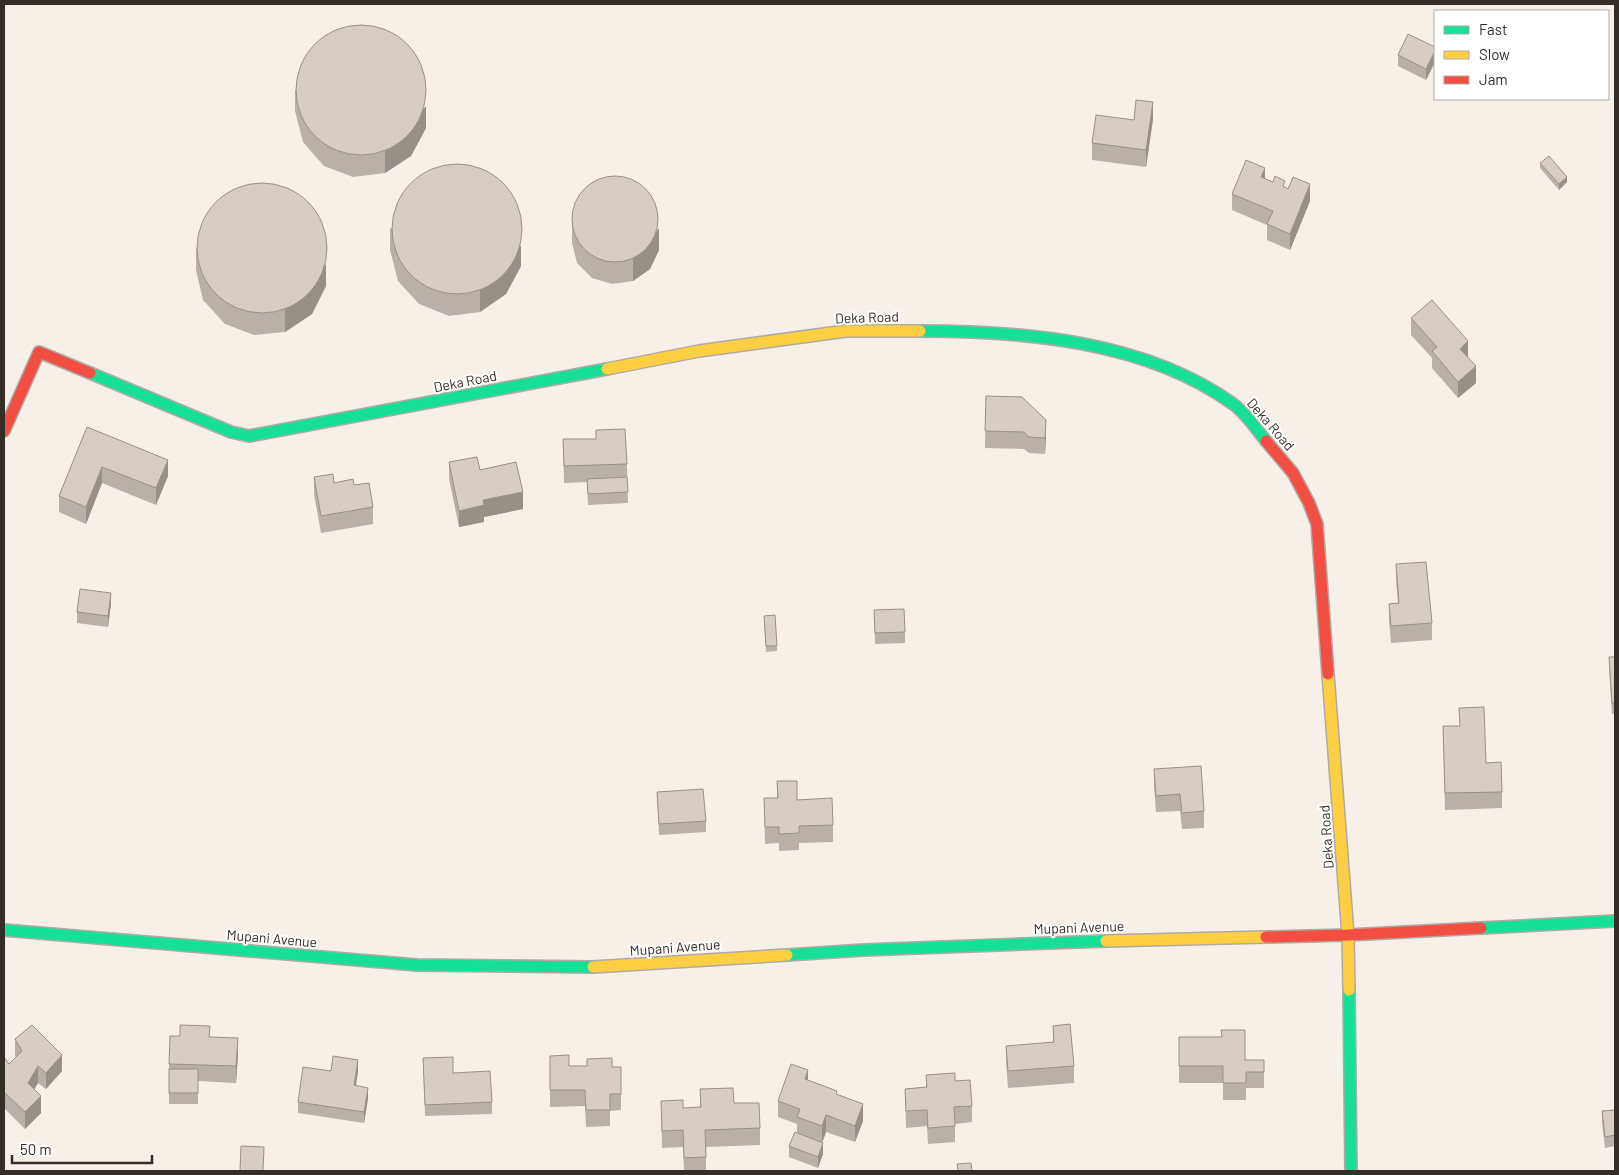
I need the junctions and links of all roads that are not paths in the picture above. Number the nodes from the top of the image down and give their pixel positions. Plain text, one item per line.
1 (4, 431) edge
2 (1615, 921) edge
3 (4, 930) edge
4 (1348, 935) junction
5 (1351, 1171) edge

1 - 4 street, Deka Road
2 - 4 street, Mupani Avenue
3 - 4 street, Mupani Avenue
4 - 5 street

